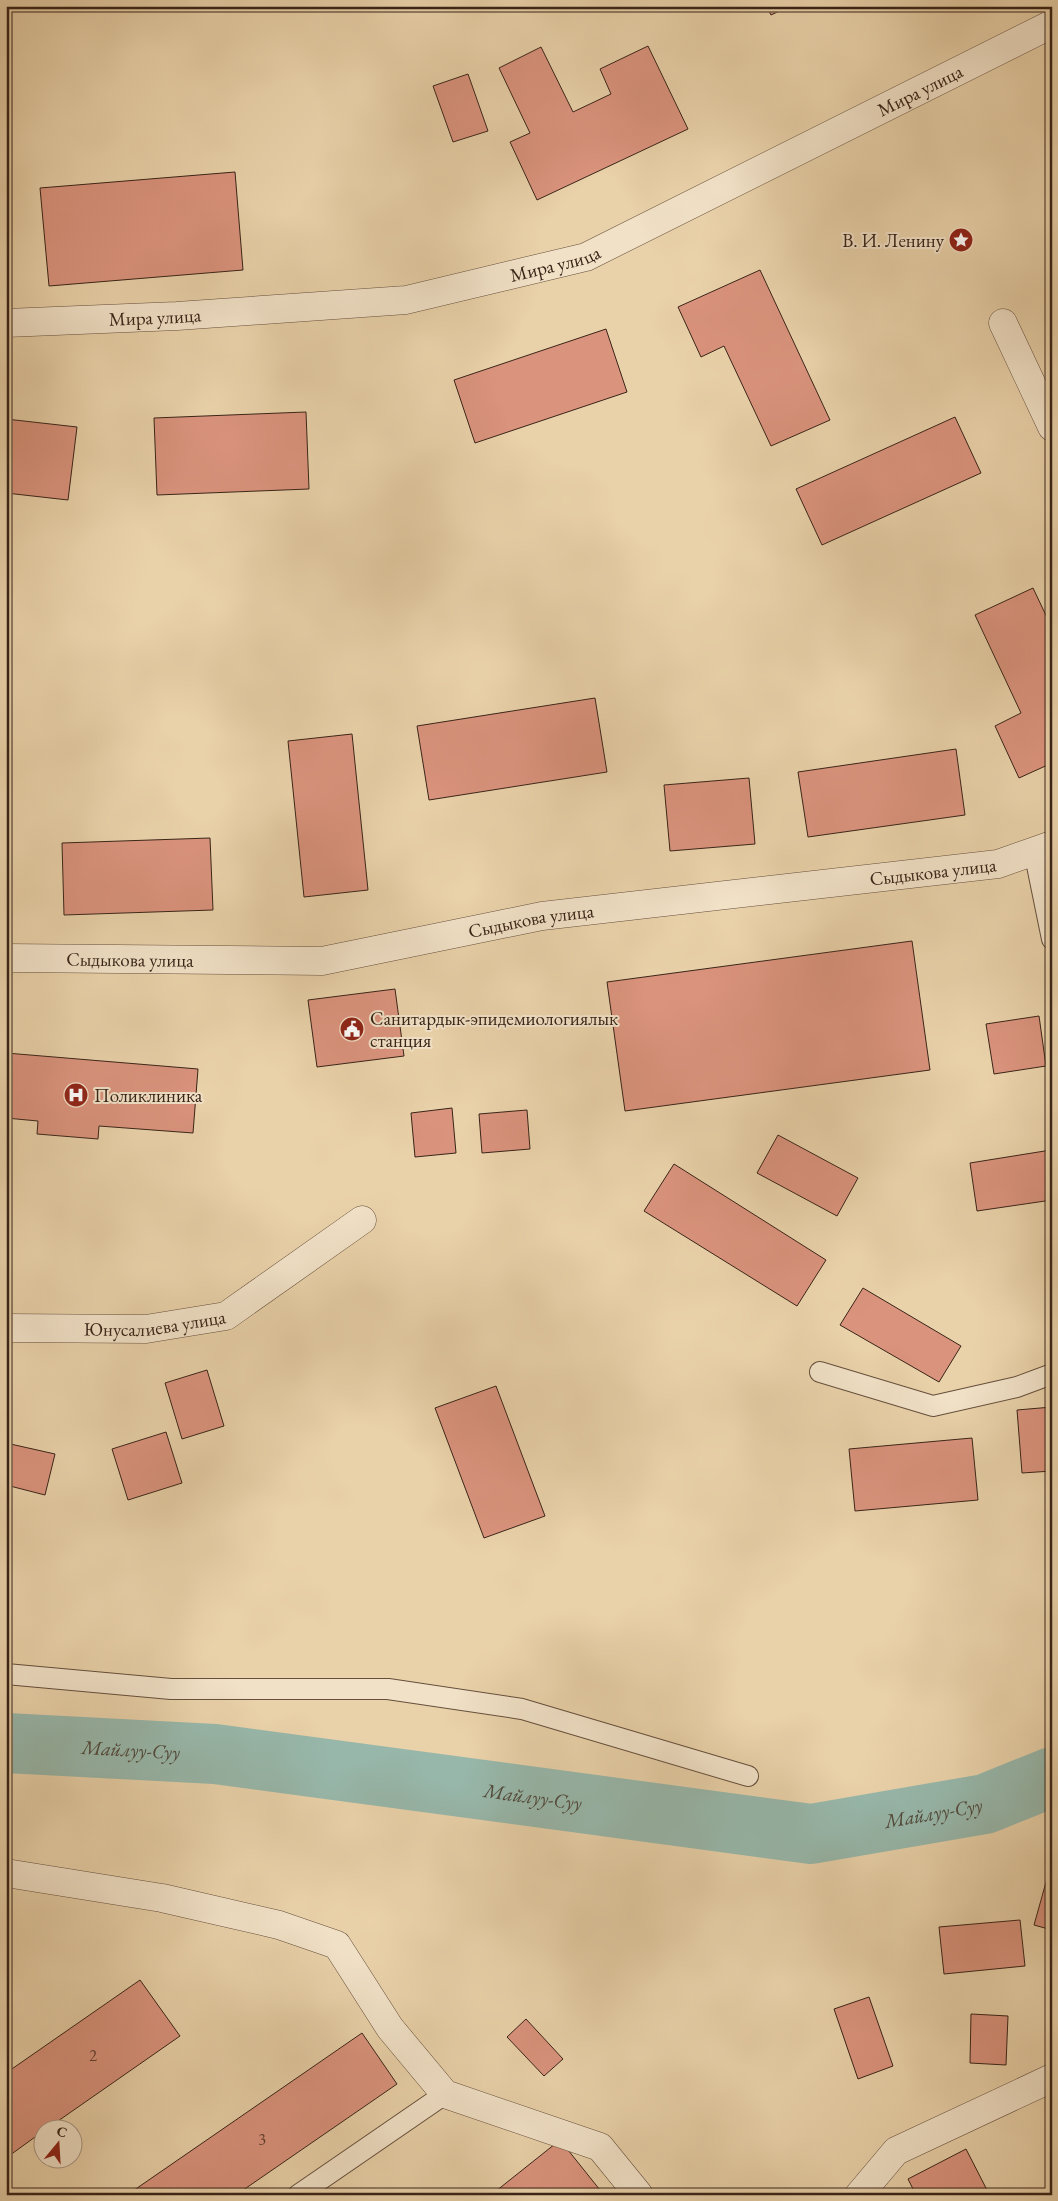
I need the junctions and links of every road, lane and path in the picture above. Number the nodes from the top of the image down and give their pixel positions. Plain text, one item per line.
1 (1052, 24) edge
2 (6, 323) edge
3 (1003, 323) dead end
4 (1052, 427) edge
5 (1043, 848) edge
6 (1052, 939) edge
7 (6, 958) edge
8 (362, 1220) dead end
9 (6, 1328) edge
10 (820, 1372) dead end
11 (1052, 1374) edge
12 (6, 1674) edge
13 (748, 1776) dead end
14 (6, 1872) edge
15 (1052, 2078) edge
16 (445, 2094) junction
17 (298, 2195) edge
18 (639, 2195) edge
19 (858, 2195) edge

1 - 2 street, Мира улица
3 - 4 street
5 - 6 lane
5 - 7 street, Сыдыкова улица
8 - 9 street, Юнусалиева улица
10 - 11 lane
12 - 13 lane
14 - 16 street
15 - 19 street
16 - 17 lane
16 - 18 street

